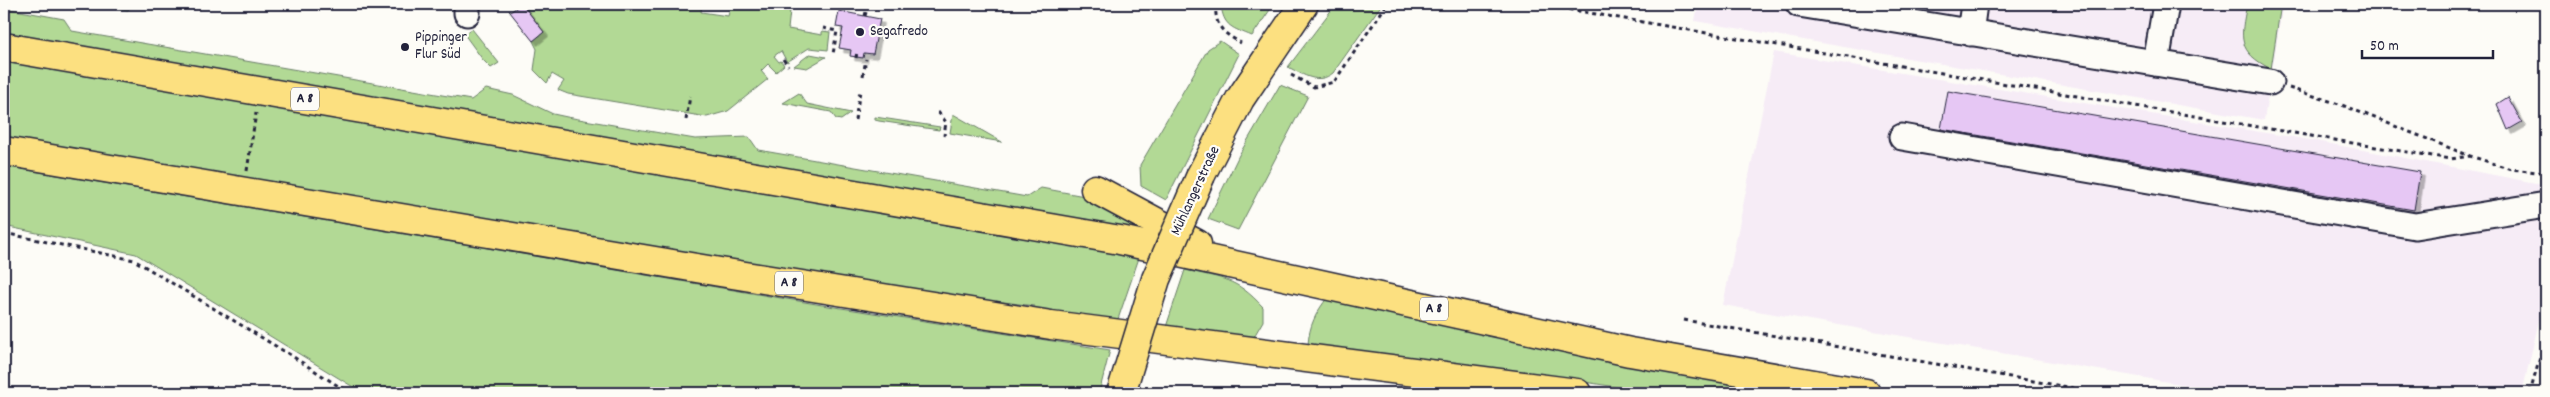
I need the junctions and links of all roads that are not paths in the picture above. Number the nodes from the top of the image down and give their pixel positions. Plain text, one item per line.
1 (1304, 4) edge
2 (1799, 4) edge
3 (1974, 4) edge
4 (2166, 4) edge
5 (1837, 7) edge
6 (1900, 12) edge
7 (1970, 32) junction
8 (4, 47) edge
9 (2156, 63) junction
10 (2270, 82) road end
11 (1902, 138) dead end
12 (4, 151) edge
13 (1094, 189) dead end
14 (2546, 205) edge
15 (1238, 266) junction
16 (1121, 393) edge
17 (1577, 393) edge
18 (1866, 393) edge

1 - 16 main road, Mühlangerstraße, bridge
2 - 5 lane
3 - 7 lane
4 - 9 lane
5 - 6 lane
6 - 7 lane
7 - 9 lane
8 - 15 main road, A 8
9 - 10 lane
11 - 14 lane
12 - 17 main road, A 8
13 - 15 main road
15 - 18 main road, A 8

